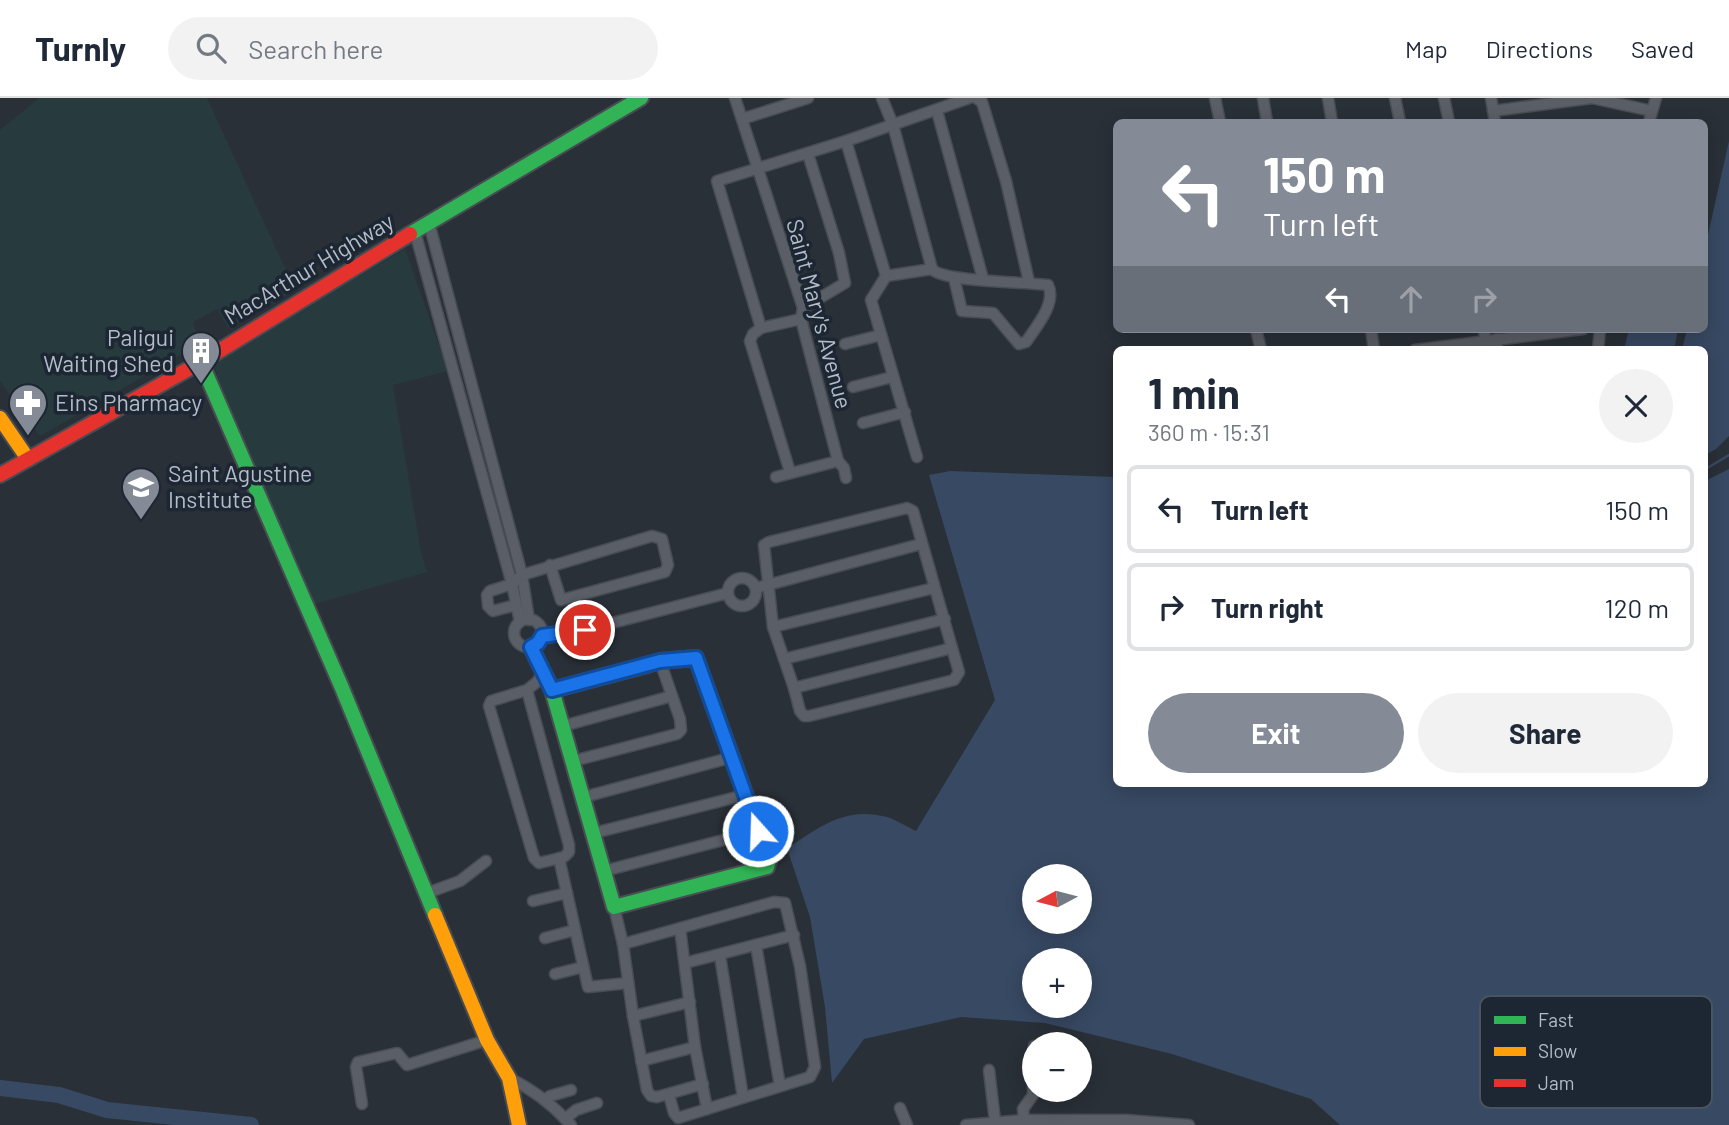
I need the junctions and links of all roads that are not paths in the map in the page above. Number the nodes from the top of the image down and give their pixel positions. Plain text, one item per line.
1 (641, 98) edge
2 (735, 98) edge
3 (808, 98) edge
4 (882, 98) edge
5 (969, 98) edge
6 (976, 98) edge
7 (1215, 98) edge
8 (1263, 98) edge
9 (1328, 98) edge
10 (1395, 98) edge
11 (1444, 98) edge
12 (1491, 98) edge
13 (1656, 98) edge
14 (937, 111) junction
15 (1493, 111) junction
16 (1652, 111) junction
17 (743, 119) junction
18 (1219, 119) edge
19 (1266, 119) edge
20 (1332, 119) edge
21 (1399, 119) edge
22 (1448, 119) edge
23 (1494, 119) edge
24 (1650, 119) edge
25 (893, 125) junction
26 (846, 141) junction
27 (808, 154) junction
28 (758, 168) junction
29 (429, 223) junction
30 (415, 232) junction
31 (436, 251) junction
32 (422, 256) junction
33 (932, 269) junction
34 (886, 276) junction
35 (954, 278) junction
36 (983, 279) junction
37 (1029, 282) junction
38 (449, 297) junction
39 (435, 302) junction
40 (803, 308) junction
41 (801, 319) junction
42 (761, 328) junction
43 (1484, 333) edge
44 (1562, 333) edge
45 (881, 335) junction
46 (1485, 341) junction
47 (845, 344) dead end
48 (1497, 345) edge
49 (1462, 346) edge
50 (201, 362) junction
51 (892, 377) junction
52 (853, 387) dead end
53 (478, 410) junction
54 (905, 412) junction
55 (465, 413) junction
56 (0, 418) edge
57 (863, 423) dead end
58 (917, 457) dead end
59 (27, 459) junction
60 (838, 461) junction
61 (790, 472) junction
62 (0, 475) edge
63 (776, 477) dead end
64 (846, 478) dead end
65 (921, 544) junction
66 (550, 565) junction
67 (522, 575) junction
68 (512, 584) junction
69 (769, 586) junction
70 (756, 588) junction
71 (934, 588) junction
72 (728, 593) junction
73 (516, 605) junction
74 (945, 619) junction
75 (524, 621) junction
76 (774, 627) junction
77 (542, 636) junction
78 (531, 647) junction
79 (952, 648) junction
80 (784, 659) junction
81 (660, 661) junction
82 (543, 671) junction
83 (794, 688) junction
84 (527, 690) junction
85 (552, 690) junction
86 (673, 696) junction
87 (563, 726) junction
88 (733, 757) junction
89 (573, 761) junction
90 (745, 795) junction
91 (584, 797) junction
92 (758, 831) junction
93 (594, 833) junction
94 (559, 858) junction
95 (486, 861) dead end
96 (604, 871) junction
97 (426, 893) junction
98 (567, 893) junction
99 (533, 901) dead end
100 (614, 907) junction
101 (680, 928) junction
102 (575, 930) junction
103 (794, 935) junction
104 (545, 938) dead end
105 (623, 944) junction
106 (756, 945) junction
107 (720, 956) junction
108 (685, 963) junction
109 (583, 967) junction
110 (555, 974) dead end
111 (628, 984) junction
112 (690, 1002) junction
113 (633, 1016) junction
114 (487, 1040) junction
115 (695, 1047) junction
116 (641, 1061) junction
117 (989, 1070) dead end
118 (509, 1079) junction
119 (703, 1084) junction
120 (780, 1086) junction
121 (571, 1090) dead end
122 (669, 1095) junction
123 (743, 1097) junction
124 (545, 1100) junction
125 (1028, 1102) edge
126 (597, 1103) dead end
127 (362, 1104) dead end
128 (900, 1108) dead end
129 (707, 1109) junction
130 (995, 1121) junction
131 (568, 1122) edge
132 (1017, 1122) edge
133 (519, 1125) edge
134 (906, 1125) edge
135 (966, 1125) edge
136 (1189, 1125) edge

1 - 29 main road, MacArthur Highway
2 - 17 street, Saint Mary's Avenue
3 - 17 street
4 - 25 street
5 - 14 street
6 - 37 street
7 - 18 street
8 - 19 street
9 - 20 street
10 - 21 street
11 - 22 street
12 - 15 street
13 - 16 street
14 - 25 street
14 - 36 street
15 - 16 street
15 - 23 street
16 - 24 street
17 - 28 street, Saint Mary's Avenue
25 - 26 street
25 - 33 street
26 - 27 street
26 - 34 street
27 - 28 street
27 - 40 street
28 - 40 street, Saint Mary's Avenue
28 - 42 street
29 - 30 main road, MacArthur Highway
29 - 31 street
30 - 32 street
30 - 50 main road, MacArthur Highway
31 - 32 street
31 - 38 street
32 - 39 street
33 - 34 street
33 - 35 street
34 - 45 street
35 - 36 street
35 - 37 street
36 - 37 street
38 - 39 street
38 - 53 street
39 - 55 street
40 - 41 street, Saint Mary's Avenue
41 - 42 street
41 - 60 street, Saint Mary's Avenue
42 - 61 street
43 - 46 street
44 - 48 street
45 - 47 street
45 - 51 street
46 - 48 street
46 - 49 street
50 - 59 main road, MacArthur Highway
50 - 97 main road
51 - 52 street
51 - 54 street
53 - 55 street
53 - 67 street
54 - 57 street
54 - 58 street
55 - 68 street
56 - 59 main road
59 - 62 main road, MacArthur Highway
60 - 61 street
60 - 64 street, Saint Mary's Avenue
61 - 63 street
65 - 69 street
65 - 69 street
65 - 71 street
66 - 66 street
66 - 67 street
67 - 68 street
67 - 75 street
68 - 73 street
68 - 73 street
69 - 70 street
69 - 76 street
70 - 72 street
70 - 72 street
71 - 74 street
71 - 76 street
72 - 77 street
73 - 75 street
74 - 79 street
74 - 80 street
75 - 77 street
75 - 78 street
76 - 80 street
77 - 78 street
78 - 82 main road
79 - 83 street
79 - 83 street
80 - 83 street
81 - 85 main road
81 - 86 street
81 - 88 main road
82 - 84 street
82 - 85 main road
84 - 94 street
84 - 94 street
85 - 87 main road
86 - 87 street
86 - 89 street
87 - 89 main road
88 - 90 main road
88 - 91 street
89 - 91 main road
90 - 92 main road
90 - 93 street
91 - 93 main road
92 - 96 street
92 - 100 main road
93 - 96 main road
94 - 98 street
95 - 97 street
96 - 100 main road
97 - 114 main road
98 - 99 street
98 - 102 street
100 - 105 street
101 - 103 street
101 - 105 street
101 - 108 street
102 - 104 street
102 - 109 street
103 - 106 street
103 - 120 street
105 - 111 street
106 - 107 street
106 - 120 street
107 - 108 street
107 - 123 street
108 - 112 street
109 - 110 street
109 - 111 street
111 - 113 street
112 - 113 street
112 - 115 street
113 - 116 street
114 - 118 main road
114 - 127 street
115 - 116 street
115 - 119 street
116 - 122 street
117 - 130 street
118 - 124 street
118 - 133 main road
119 - 122 street
119 - 129 street
120 - 123 street
121 - 124 street
122 - 129 street
123 - 129 street
124 - 131 street
125 - 132 street
126 - 131 street
128 - 134 street
130 - 132 street
130 - 135 street
132 - 136 street

